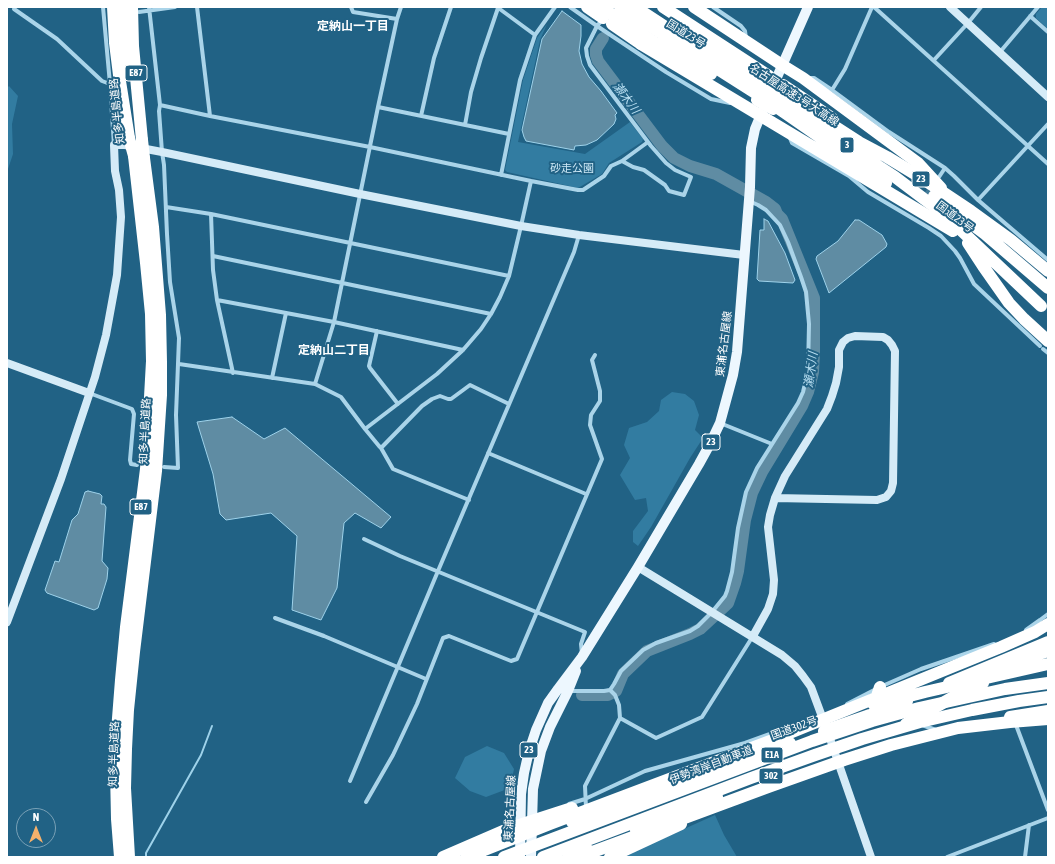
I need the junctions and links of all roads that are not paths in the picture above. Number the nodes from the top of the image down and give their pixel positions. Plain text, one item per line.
1 (15, 7) edge
2 (122, 7) edge
3 (175, 7) edge
4 (198, 7) edge
5 (351, 7) edge
6 (401, 7) edge
7 (451, 7) edge
8 (555, 7) edge
9 (570, 7) edge
10 (587, 7) edge
11 (611, 7) edge
12 (620, 7) edge
13 (636, 7) edge
14 (650, 7) edge
15 (666, 7) edge
16 (694, 7) edge
17 (713, 7) edge
18 (808, 7) edge
19 (873, 7) edge
20 (950, 7) edge
21 (981, 7) edge
22 (1038, 7) edge
23 (149, 8) edge
24 (498, 8) edge
25 (107, 9) edge
26 (136, 9) edge
27 (1030, 16) junction
28 (600, 17) edge
29 (397, 19) junction
30 (968, 23) junction
31 (1048, 32) edge
32 (535, 35) junction
33 (746, 41) junction
34 (1000, 53) junction
35 (934, 60) junction
36 (782, 65) junction
37 (803, 78) junction
38 (771, 79) junction
39 (110, 84) junction
40 (832, 90) junction
41 (1048, 97) edge
42 (759, 98) junction
43 (160, 105) junction
44 (742, 105) junction
45 (378, 106) junction
46 (761, 115) junction
47 (210, 116) junction
48 (421, 116) junction
49 (1048, 124) edge
50 (465, 125) junction
51 (788, 133) junction
52 (509, 134) junction
53 (135, 139) junction
54 (854, 139) junction
55 (648, 142) junction
56 (114, 145) junction
57 (1028, 146) junction
58 (370, 147) junction
59 (162, 152) junction
60 (139, 157) junction
61 (622, 161) junction
62 (1048, 164) edge
63 (945, 168) junction
64 (501, 175) junction
65 (939, 176) dead end
66 (531, 182) junction
67 (360, 194) junction
68 (749, 195) junction
69 (978, 200) junction
70 (957, 205) junction
71 (166, 206) junction
72 (913, 212) tunnel mouth
73 (211, 214) junction
74 (909, 216) junction
75 (522, 226) junction
76 (955, 229) junction
77 (579, 235) junction
78 (350, 242) junction
79 (744, 255) junction
80 (212, 256) junction
81 (1048, 260) edge
82 (1048, 271) edge
83 (509, 276) junction
84 (342, 282) junction
85 (1048, 287) edge
86 (217, 300) junction
87 (1046, 309) edge
88 (286, 313) junction
89 (491, 314) junction
90 (334, 322) junction
91 (377, 331) junction
92 (1044, 345) edge
93 (463, 350) junction
94 (1048, 353) edge
95 (595, 355) dead end
96 (7, 363) edge
97 (178, 364) junction
98 (233, 373) junction
99 (272, 378) junction
100 (315, 384) junction
101 (89, 393) junction
102 (398, 404) junction
103 (509, 404) junction
104 (720, 423) junction
105 (365, 429) junction
106 (772, 444) junction
107 (381, 448) junction
108 (488, 453) junction
109 (137, 465) dead end
110 (164, 467) dead end
111 (586, 494) junction
112 (775, 498) junction
113 (469, 500) junction
114 (364, 539) dead end
115 (638, 567) junction
116 (438, 571) junction
117 (536, 612) junction
118 (713, 613) junction
119 (1048, 614) edge
120 (275, 618) dead end
121 (7, 622) edge
122 (1045, 623) edge
123 (1023, 631) dead end
124 (752, 636) junction
125 (1048, 642) edge
126 (996, 643) dead end
127 (1048, 650) edge
128 (582, 656) junction
129 (1048, 658) edge
130 (1048, 664) edge
131 (399, 666) junction
132 (426, 679) junction
133 (1048, 682) edge
134 (880, 686) junction
135 (563, 690) junction
136 (610, 690) junction
137 (1048, 697) edge
138 (888, 701) junction
139 (1048, 711) edge
140 (870, 715) junction
141 (822, 716) junction
142 (620, 718) junction
143 (1048, 720) edge
144 (910, 722) junction
145 (1016, 724) junction
146 (794, 726) dead end
147 (787, 728) dead end
148 (958, 728) junction
149 (827, 730) junction
150 (775, 739) junction
151 (836, 752) junction
152 (701, 767) junction
153 (350, 781) dead end
154 (585, 799) junction
155 (733, 799) junction
156 (366, 802) dead end
157 (1048, 810) edge
158 (533, 816) junction
159 (587, 816) junction
160 (1048, 818) edge
161 (1029, 825) junction
162 (584, 831) dead end
163 (532, 836) junction
164 (583, 838) dead end
165 (520, 841) junction
166 (579, 856) edge
167 (120, 857) edge
168 (129, 857) edge
169 (443, 857) edge
170 (467, 857) edge
171 (479, 857) edge
172 (504, 857) edge
173 (520, 857) edge
174 (531, 857) edge
175 (543, 857) edge
176 (568, 857) edge
177 (610, 857) edge
178 (871, 857) edge
179 (947, 857) edge
180 (1025, 857) edge

1 - 39 street
2 - 53 highway, 知多半島道路 / E87
3 - 23 street
4 - 47 street
5 - 29 street
6 - 29 street
7 - 48 street
8 - 32 street
9 - 28 street
10 - 28 highway
11 - 28 street
12 - 42 highway, 国道23号 / 23
13 - 76 highway, 名古屋高速3号大高線 / 3, bridge
14 - 38 highway, 名古屋高速3号大高線 / 3, bridge
15 - 38 highway
16 - 33 highway
17 - 33 street
18 - 36 main road, 東浦名古屋線 / 23
19 - 35 street
19 - 40 street
20 - 30 street
21 - 30 street
22 - 27 street
23 - 26 street
23 - 43 street
24 - 32 street
24 - 50 street
25 - 39 street
25 - 53 highway
26 - 53 highway, 知多半島道路 / E87
27 - 31 street
27 - 34 street
28 - 42 highway, bridge
28 - 44 highway, bridge
28 - 44 street
28 - 55 street
29 - 45 street
30 - 34 street
30 - 35 street
32 - 52 street
33 - 36 highway
34 - 41 street
35 - 57 street
36 - 37 highway
36 - 38 main road, 東浦名古屋線 / 23
37 - 40 street
37 - 70 highway
38 - 46 main road, 東浦名古屋線 / 23
38 - 54 highway, 名古屋高速3号大高線 / 3, bridge
38 - 70 highway, 国道23号 / 23
39 - 56 street
40 - 63 street
42 - 76 highway, 国道23号 / 23
43 - 47 street
43 - 59 street
44 - 46 highway
45 - 48 street
45 - 58 street
46 - 51 highway
46 - 68 main road, 東浦名古屋線 / 23
47 - 58 street
48 - 50 street
49 - 57 street
50 - 52 street
51 - 74 street
51 - 76 highway
52 - 64 street
53 - 60 highway, bridge
54 - 82 highway, bridge
54 - 85 highway, 名古屋高速3号大高線 / 3, bridge
55 - 61 street
55 - 61 street
56 - 59 street
56 - 101 street
57 - 62 street
57 - 69 street
58 - 64 street
58 - 67 street
59 - 67 street
59 - 71 street
60 - 167 highway, 知多半島道路 / E87
60 - 168 highway, 知多半島道路 / E87
61 - 66 street
63 - 65 street
63 - 69 street
64 - 66 street
66 - 75 street
67 - 75 street
67 - 78 street
68 - 79 main road, 東浦名古屋線 / 23
68 - 106 street
69 - 81 street
70 - 85 highway, 国道23号 / 23
71 - 73 street
71 - 97 street
72 - 74 street
73 - 78 street
73 - 80 street
74 - 92 street
75 - 77 street
75 - 83 street
76 - 87 highway, 名古屋高速3号大高線 / 3, bridge
76 - 92 highway, bridge
77 - 79 street
77 - 103 street
78 - 83 street
78 - 84 street
79 - 104 main road, 東浦名古屋線 / 23
80 - 84 street
80 - 86 street
83 - 89 street
84 - 89 street
84 - 90 street
86 - 88 street
86 - 98 street
88 - 90 street
88 - 99 street
89 - 93 street
90 - 91 street
90 - 100 street
91 - 93 street
91 - 102 street
92 - 94 street
93 - 102 street
95 - 111 street
96 - 101 street
97 - 98 street
97 - 110 street
98 - 99 street
99 - 100 street
100 - 105 street
101 - 109 street
101 - 121 street
102 - 105 street
103 - 107 street
103 - 108 street
104 - 106 street
104 - 115 main road, 東浦名古屋線 / 23
105 - 107 street
106 - 118 street
107 - 113 street
108 - 111 street
108 - 113 street
111 - 117 street
112 - 112 street
112 - 124 street
113 - 116 street
114 - 116 street
115 - 118 street
115 - 128 main road, 東浦名古屋線 / 23
116 - 117 street
116 - 131 street
117 - 128 street
117 - 132 street
118 - 124 street
118 - 136 street
119 - 122 street
120 - 131 street
122 - 123 street
122 - 150 highway, bridge
124 - 141 street
124 - 142 street
125 - 140 highway, 国道302号 / 302
126 - 134 street
127 - 138 highway, bridge
128 - 135 main road, 東浦名古屋線 / 23
129 - 144 highway, 302
130 - 138 highway, bridge
131 - 132 street
131 - 153 street
132 - 156 street
133 - 172 highway, 伊勢湾岸自動車道 / E1A, bridge
134 - 140 highway
134 - 141 street
135 - 136 street
135 - 158 main road, 東浦名古屋線 / 23
135 - 165 main road, 東浦名古屋線 / 23
136 - 142 street
137 - 175 highway, E1A, bridge
138 - 150 highway, bridge
139 - 148 highway, bridge
140 - 149 highway, 国道302号 / 302
141 - 146 street
141 - 149 street
142 - 154 street
143 - 145 street
143 - 148 highway, bridge
144 - 145 street
144 - 151 highway, 302
145 - 157 street
147 - 154 street
148 - 155 highway, bridge
149 - 151 street
149 - 159 highway, 国道302号 / 302
150 - 152 highway, bridge
151 - 166 highway, 302
151 - 178 street
152 - 169 highway, bridge
152 - 170 highway, bridge
154 - 158 street
154 - 159 street
155 - 166 highway, bridge
155 - 177 highway, bridge
158 - 163 main road, 東浦名古屋線 / 23
159 - 162 street
159 - 163 highway, 国道302号 / 302
160 - 161 street
161 - 179 street
161 - 180 street
163 - 165 highway, 国道302号 / 302
163 - 174 main road, 東浦名古屋線 / 23
164 - 166 street
165 - 171 highway, 国道302号 / 302
165 - 173 main road, 東浦名古屋線 / 23
166 - 176 highway, 302

